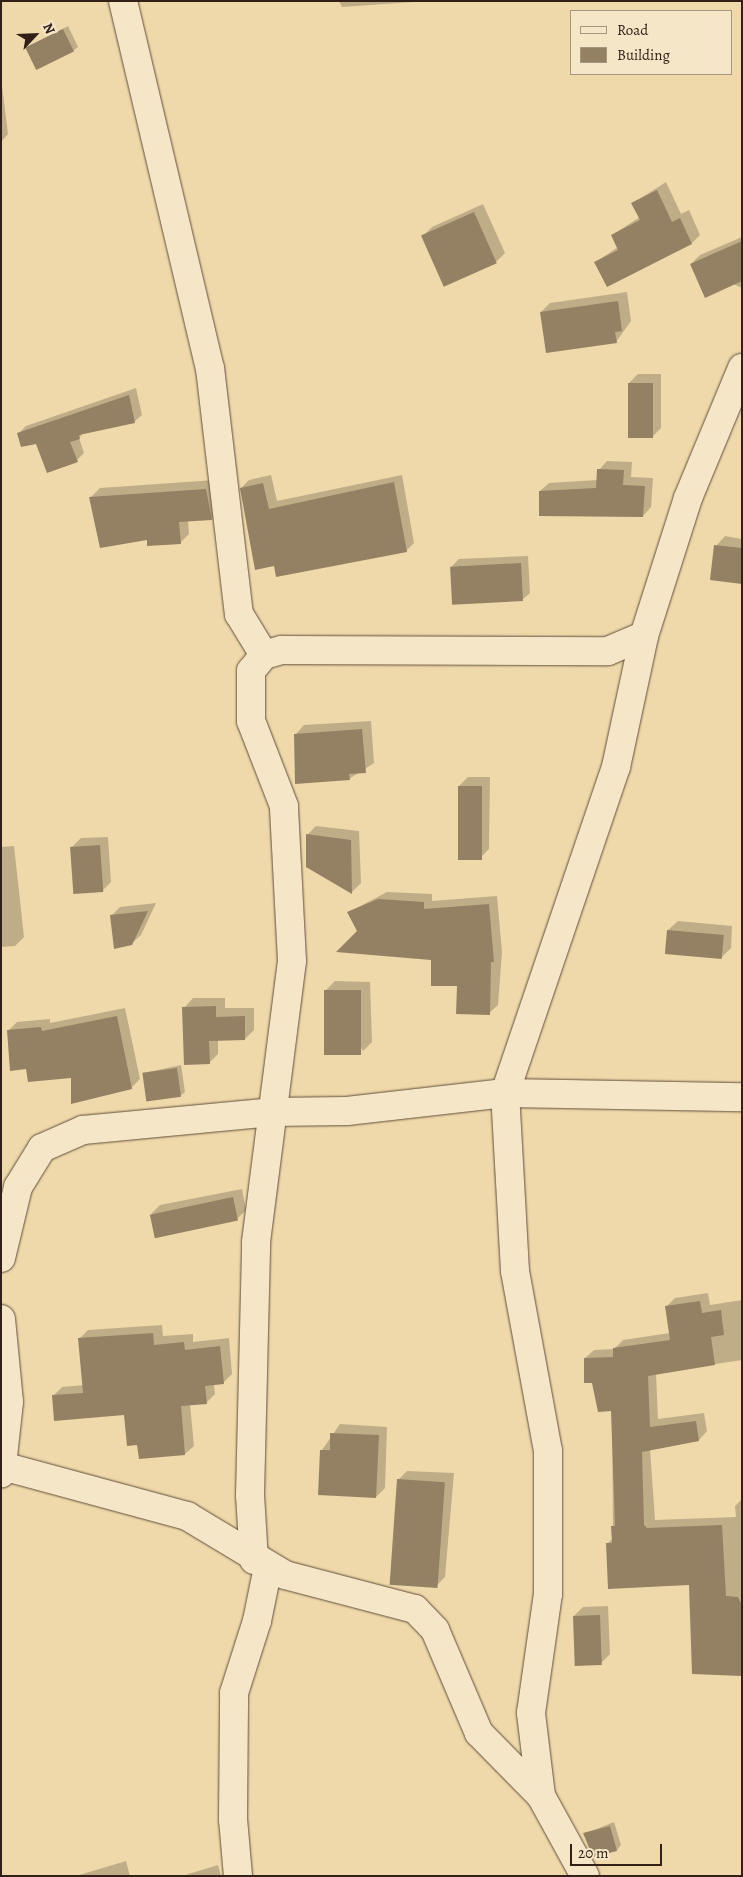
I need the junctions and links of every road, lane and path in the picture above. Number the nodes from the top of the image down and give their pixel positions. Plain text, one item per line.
1 (123, 1) edge
2 (742, 368) edge
3 (644, 636) junction
4 (264, 655) junction
5 (505, 1093) junction
6 (742, 1097) edge
7 (272, 1112) junction
8 (1, 1258) edge
9 (1, 1318) edge
10 (2, 1470) edge
11 (261, 1564) junction
12 (541, 1796) junction
13 (238, 1876) edge
14 (585, 1876) edge

1 - 4 street
2 - 3 street
3 - 4 street
3 - 5 street
4 - 7 street
5 - 6 street
5 - 7 street
5 - 12 street
7 - 8 street
7 - 11 street
9 - 10 street
10 - 11 street
11 - 12 street
11 - 13 street
12 - 14 street

